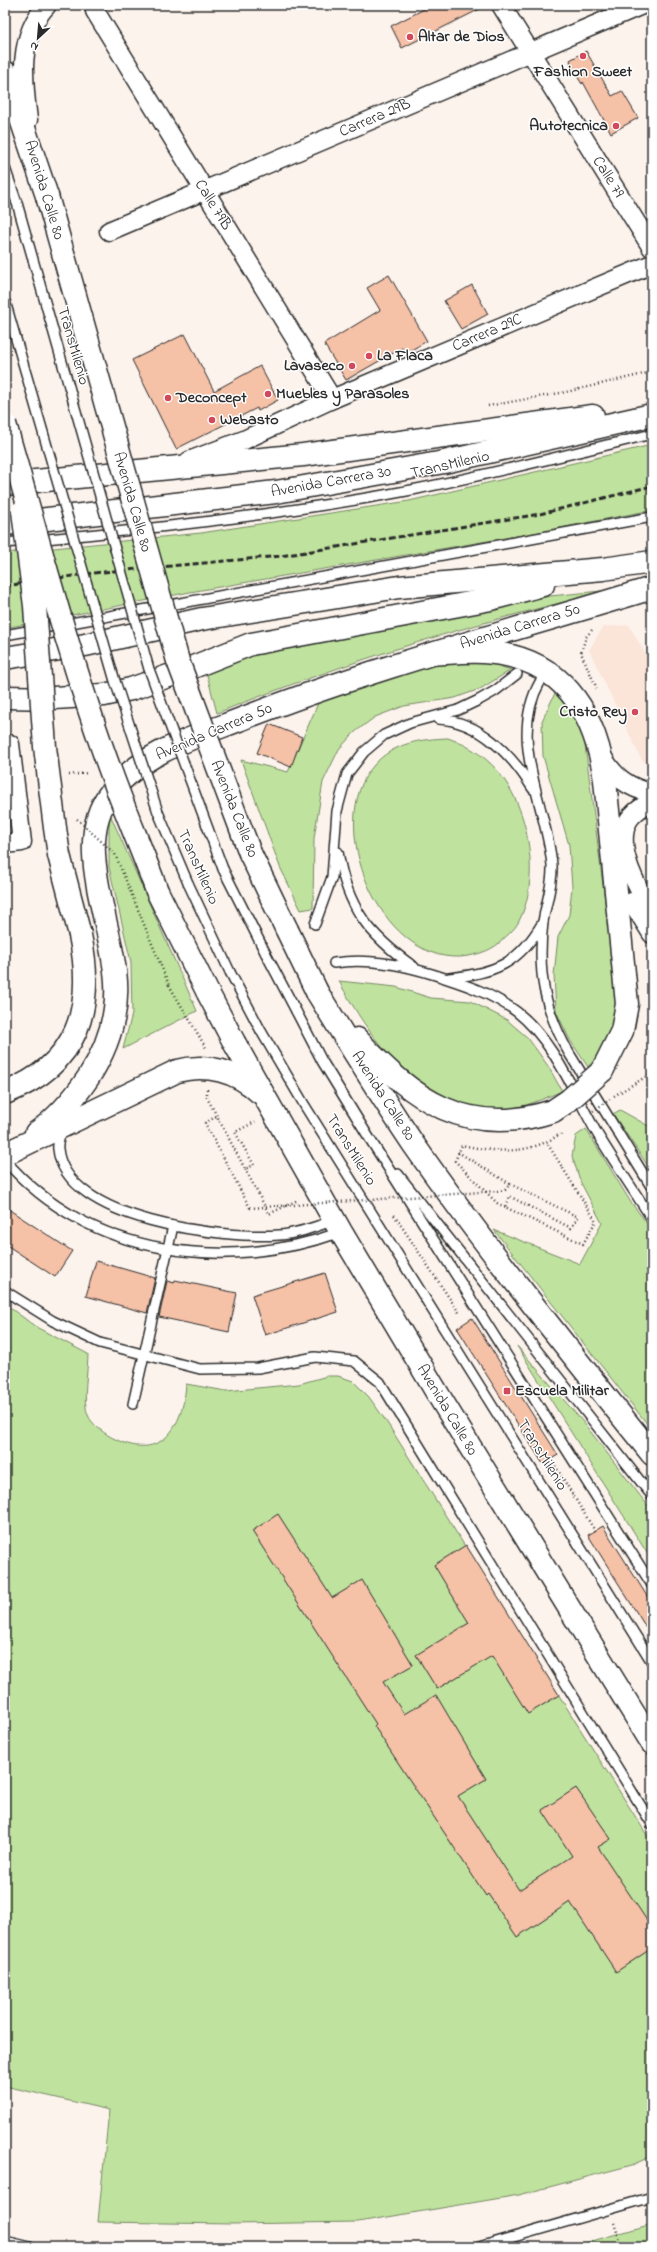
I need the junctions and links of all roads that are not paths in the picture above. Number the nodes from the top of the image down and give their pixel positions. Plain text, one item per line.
1 (46, 5) edge
2 (501, 5) edge
3 (642, 5) edge
4 (95, 11) dead end
5 (531, 53) junction
6 (5, 72) edge
7 (30, 143) junction
8 (5, 168) edge
9 (204, 190) junction
10 (109, 231) dead end
11 (652, 248) edge
12 (652, 264) edge
13 (5, 300) edge
14 (332, 399) junction
15 (652, 407) edge
16 (652, 415) edge
17 (5, 424) edge
18 (652, 434) edge
19 (168, 470) junction
20 (11, 476) edge
21 (652, 517) edge
22 (5, 524) edge
23 (5, 543) edge
24 (652, 562) edge
25 (604, 569) junction
26 (652, 588) edge
27 (5, 635) edge
28 (431, 654) junction
29 (5, 658) edge
30 (517, 674) dead end
31 (540, 682) dead end
32 (5, 697) edge
33 (431, 719) junction
34 (10, 744) dead end
35 (601, 753) junction
36 (652, 793) edge
37 (537, 795) junction
38 (652, 801) edge
39 (336, 839) junction
40 (13, 843) edge
41 (614, 872) junction
42 (652, 912) edge
43 (544, 921) junction
44 (315, 924) dead end
45 (652, 934) edge
46 (334, 963) dead end
47 (418, 969) junction
48 (449, 978) junction
49 (318, 992) junction
50 (5, 1093) edge
51 (262, 1094) junction
52 (65, 1115) junction
53 (368, 1136) junction
54 (5, 1154) edge
55 (5, 1160) edge
56 (652, 1188) edge
57 (652, 1219) edge
58 (173, 1226) junction
59 (338, 1226) junction
60 (168, 1250) junction
61 (5, 1291) edge
62 (144, 1355) junction
63 (133, 1404) dead end
64 (652, 1454) edge
65 (652, 1496) edge
66 (652, 1585) edge
67 (652, 1662) edge
68 (652, 1743) edge
69 (652, 1824) edge
70 (652, 2197) edge
71 (5, 2242) edge
72 (30, 2247) edge
73 (479, 2247) edge

1 - 7 street
2 - 5 street, Calle 79
3 - 5 street, Carrera 29B
4 - 9 street, Calle 79B
5 - 9 street, Carrera 29B
5 - 11 street, Calle 79
6 - 7 main road, Avenida Calle 80
7 - 49 main road, Avenida Calle 80, bridge
8 - 53 lane, TransMilenio, bridge
9 - 10 street, Carrera 29B
9 - 14 street, Calle 79B
12 - 14 street, Carrera 29C
13 - 67 lane, TransMilenio, bridge
14 - 19 street, Carrera 29C
15 - 19 main road, Avenida Carrera 30
16 - 22 main road, Avenida Carrera 30
17 - 20 main road, Avenida Calle 80, bridge
18 - 23 lane, TransMilenio
19 - 20 main road, Avenida Carrera 30
20 - 50 main road, bridge
20 - 51 main road, Avenida Calle 80, bridge
21 - 27 lane
24 - 25 main road
25 - 29 main road
25 - 32 main road
26 - 28 main road, Avenida Carrera 50
28 - 35 main road
28 - 52 main road, Avenida Carrera 50
30 - 33 lane
31 - 37 lane
33 - 37 lane
33 - 39 lane
34 - 40 street
35 - 36 street
35 - 41 main road
37 - 43 lane
38 - 42 street
39 - 44 lane
39 - 47 lane
41 - 45 street
41 - 49 main road, bridge
43 - 48 lane
43 - 56 lane
46 - 47 lane
47 - 48 lane
48 - 57 lane
49 - 64 main road, Avenida Calle 80
51 - 52 main road
51 - 59 main road, Avenida Calle 80
52 - 54 main road
52 - 58 lane
53 - 65 lane, TransMilenio
53 - 66 lane, TransMilenio
55 - 60 lane
58 - 59 lane
58 - 60 lane
59 - 60 lane
59 - 68 main road, Avenida Calle 80
60 - 62 lane
61 - 62 lane
62 - 63 lane
62 - 69 lane
70 - 73 lane
71 - 72 lane

